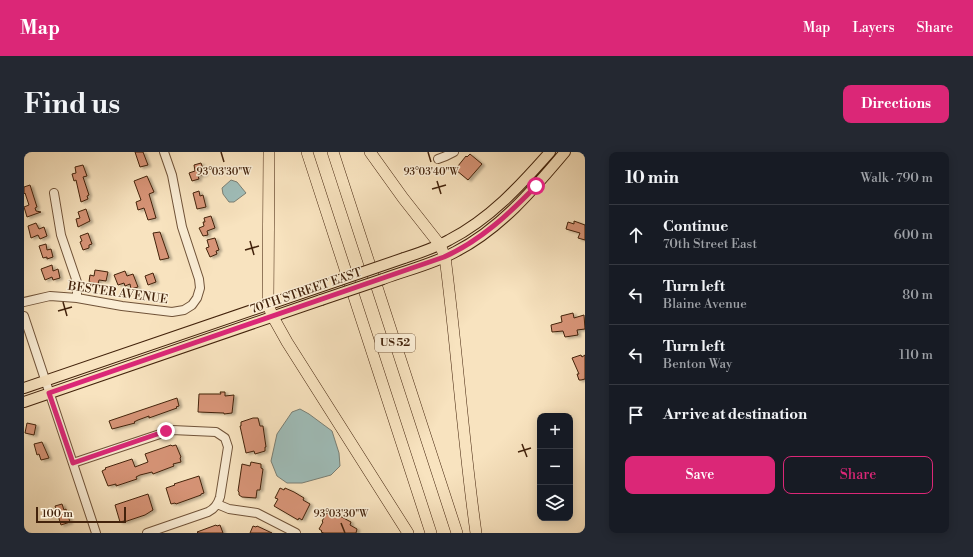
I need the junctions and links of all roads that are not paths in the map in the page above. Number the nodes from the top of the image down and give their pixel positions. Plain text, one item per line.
1 (164, 152) edge
2 (269, 152) edge
3 (307, 152) edge
4 (333, 152) edge
5 (370, 152) edge
6 (454, 152) edge
7 (550, 152) edge
8 (565, 152) edge
9 (438, 159) dead end
10 (54, 193) dead end
11 (440, 244) junction
12 (444, 257) junction
13 (77, 298) junction
14 (24, 302) edge
15 (268, 305) junction
16 (24, 316) edge
17 (273, 317) junction
18 (45, 381) junction
19 (24, 388) edge
20 (49, 393) junction
21 (24, 402) edge
22 (73, 463) junction
23 (217, 504) junction
24 (96, 533) edge
25 (147, 533) edge
26 (296, 533) edge
27 (408, 533) edge
28 (431, 533) edge
29 (457, 533) edge
30 (476, 533) edge

1 - 13 street, BESTER AVENUE
2 - 15 highway
3 - 28 highway, US 52
4 - 29 highway, US 52
5 - 11 highway
6 - 9 street
7 - 11 main road, 70TH STREET EAST
8 - 12 main road, 70TH STREET EAST
10 - 13 street
11 - 12 highway
11 - 15 main road, 70TH STREET EAST, bridge
12 - 17 main road, 70TH STREET EAST, bridge
12 - 30 highway
13 - 14 street, BESTER AVENUE
15 - 17 highway
15 - 18 main road, 70TH STREET EAST
16 - 18 street
17 - 20 main road, 70TH STREET EAST
17 - 27 highway
18 - 19 main road, 70TH STREET EAST
18 - 20 street
20 - 21 main road, 70TH STREET EAST
20 - 22 street
22 - 23 street
22 - 24 street
23 - 25 street
23 - 26 street

